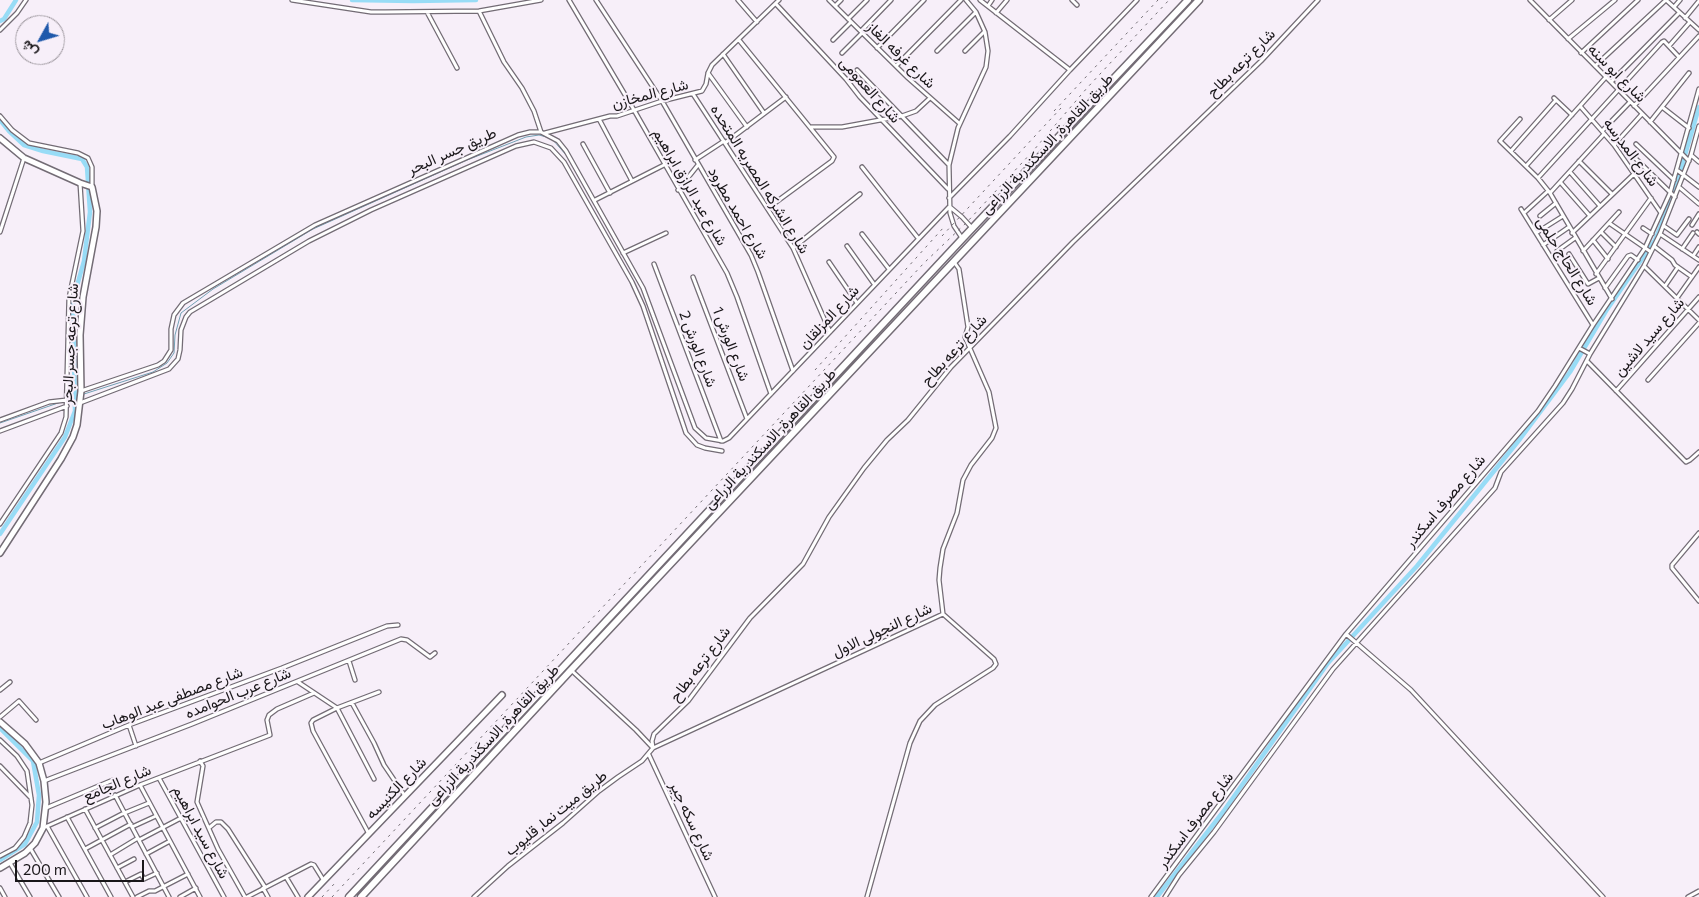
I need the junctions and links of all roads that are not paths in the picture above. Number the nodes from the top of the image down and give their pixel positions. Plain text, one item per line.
1 (26, 0) edge
2 (292, 0) edge
3 (542, 0) edge
4 (569, 0) edge
5 (596, 0) edge
6 (738, 0) edge
7 (779, 0) edge
8 (829, 0) edge
9 (841, 0) edge
10 (866, 0) edge
11 (891, 0) edge
12 (924, 0) edge
13 (961, 0) edge
14 (966, 0) edge
15 (973, 0) edge
16 (980, 0) edge
17 (992, 0) edge
18 (1007, 0) edge
19 (1072, 0) edge
20 (1137, 0) edge
21 (1188, 0) edge
22 (1199, 0) edge
23 (1318, 0) edge
24 (1530, 0) edge
25 (1572, 0) edge
26 (1638, 0) edge
27 (1666, 0) edge
28 (1680, 0) edge
29 (1613, 1) edge
30 (1699, 1) edge
31 (776, 4) junction
32 (972, 5) junction
33 (1077, 5) dead end
34 (835, 6) junction
35 (988, 6) junction
36 (1674, 7) junction
37 (479, 11) junction
38 (427, 12) junction
39 (976, 12) junction
40 (996, 13) junction
41 (1680, 13) junction
42 (1685, 18) junction
43 (850, 20) junction
44 (1549, 20) junction
45 (757, 22) junction
46 (1690, 22) junction
47 (0, 30) edge
48 (1699, 30) edge
49 (861, 32) junction
50 (985, 32) junction
51 (1699, 36) edge
52 (1568, 39) junction
53 (739, 40) junction
54 (833, 40) dead end
55 (1668, 46) junction
56 (878, 48) junction
57 (937, 51) dead end
58 (965, 51) dead end
59 (842, 53) dead end
60 (1581, 53) junction
61 (723, 54) junction
62 (1679, 57) junction
63 (896, 66) junction
64 (1595, 66) junction
65 (457, 68) dead end
66 (857, 70) dead end
67 (1070, 70) junction
68 (708, 73) junction
69 (1689, 73) dead end
70 (1606, 78) junction
71 (1611, 82) junction
72 (1618, 89) junction
73 (1699, 89) edge
74 (693, 94) junction
75 (786, 97) junction
76 (930, 98) junction
77 (662, 101) junction
78 (1630, 102) junction
79 (1580, 106) junction
80 (1634, 106) junction
81 (1662, 107) junction
82 (634, 110) junction
83 (764, 113) junction
84 (1642, 114) junction
85 (1572, 115) junction
86 (0, 116) edge
87 (902, 116) junction
88 (599, 119) junction
89 (1520, 119) dead end
90 (1591, 119) junction
91 (881, 120) junction
92 (1650, 122) junction
93 (959, 123) junction
94 (1699, 126) edge
95 (747, 127) junction
96 (810, 127) junction
97 (1689, 128) junction
98 (543, 132) junction
99 (1603, 133) junction
100 (1698, 133) edge
101 (0, 138) edge
102 (506, 140) junction
103 (725, 142) junction
104 (583, 144) dead end
105 (1636, 144) dead end
106 (1614, 145) junction
107 (509, 149) junction
108 (1511, 151) junction
109 (1632, 155) dead end
110 (1682, 155) junction
111 (1691, 155) junction
112 (24, 158) junction
113 (695, 160) junction
114 (1688, 161) junction
115 (1579, 162) junction
116 (1699, 162) edge
117 (664, 165) junction
118 (698, 165) junction
119 (949, 165) junction
120 (1526, 166) junction
121 (862, 167) dead end
122 (1677, 170) junction
123 (1570, 172) junction
124 (1635, 173) junction
125 (1683, 174) junction
126 (1538, 178) junction
127 (1674, 180) junction
128 (632, 181) junction
129 (1560, 182) junction
130 (82, 183) junction
131 (92, 186) junction
132 (1678, 187) junction
133 (1699, 187) edge
134 (678, 190) junction
135 (948, 190) junction
136 (1549, 192) junction
137 (610, 193) junction
138 (1670, 193) junction
139 (860, 194) dead end
140 (1612, 194) junction
141 (1675, 197) junction
142 (949, 198) junction
143 (1651, 198) junction
144 (595, 200) junction
145 (1556, 203) junction
146 (1699, 204) edge
147 (1600, 206) junction
148 (949, 207) junction
149 (768, 208) junction
150 (1521, 209) dead end
151 (1619, 212) dead end
152 (1524, 213) junction
153 (1662, 213) junction
154 (1699, 214) edge
155 (1540, 216) dead end
156 (1563, 216) junction
157 (1590, 216) junction
158 (1689, 219) dead end
159 (1609, 223) junction
160 (1664, 226) junction
161 (1692, 226) dead end
162 (1569, 227) junction
163 (1643, 228) dead end
164 (973, 229) junction
165 (0, 232) edge
166 (1601, 232) junction
167 (666, 233) dead end
168 (1536, 233) junction
169 (1572, 233) junction
170 (1696, 233) edge
171 (862, 234) dead end
172 (1652, 234) junction
173 (1660, 234) junction
174 (1626, 235) junction
175 (918, 238) junction
176 (963, 238) junction
177 (1575, 238) junction
178 (1593, 240) junction
179 (1543, 245) junction
180 (847, 246) dead end
181 (1654, 246) junction
182 (1616, 247) junction
183 (1699, 247) edge
184 (793, 248) junction
185 (1645, 248) junction
186 (1682, 249) junction
187 (1557, 251) dead end
188 (1583, 251) junction
189 (1651, 252) junction
190 (623, 253) junction
191 (1569, 254) dead end
192 (1693, 256) junction
193 (1608, 259) junction
194 (1638, 260) junction
195 (1699, 260) edge
196 (829, 262) dead end
197 (953, 262) junction
198 (654, 264) dead end
199 (1644, 266) junction
200 (1678, 267) junction
201 (1699, 267) edge
202 (889, 269) junction
203 (1596, 274) junction
204 (693, 277) dead end
205 (1692, 277) junction
206 (1599, 278) junction
207 (874, 284) junction
208 (1665, 286) junction
209 (1605, 288) junction
210 (1699, 297) edge
211 (1612, 298) junction
212 (1677, 298) junction
213 (857, 303) junction
214 (1688, 309) junction
215 (1699, 321) edge
216 (1593, 326) junction
217 (830, 332) junction
218 (971, 347) junction
219 (1579, 348) junction
220 (1590, 354) junction
221 (1587, 360) junction
222 (792, 371) junction
223 (1648, 380) dead end
224 (81, 391) junction
225 (1616, 391) junction
226 (771, 394) junction
227 (67, 400) junction
228 (80, 403) junction
229 (67, 406) junction
230 (747, 419) junction
231 (0, 420) edge
232 (0, 431) edge
233 (722, 441) junction
234 (722, 451) dead end
235 (1699, 452) edge
236 (0, 524) edge
237 (1699, 533) edge
238 (0, 553) edge
239 (1699, 601) edge
240 (943, 614) junction
241 (398, 625) dead end
242 (1346, 634) junction
243 (1357, 643) junction
244 (435, 653) dead end
245 (349, 660) junction
246 (571, 670) junction
247 (356, 680) dead end
248 (298, 681) junction
249 (10, 682) dead end
250 (0, 690) edge
251 (379, 692) dead end
252 (314, 693) junction
253 (502, 695) dead end
254 (352, 703) junction
255 (337, 708) junction
256 (0, 718) edge
257 (36, 720) dead end
258 (0, 722) edge
259 (129, 726) junction
260 (0, 741) edge
261 (136, 746) junction
262 (653, 748) junction
263 (649, 754) junction
264 (200, 761) junction
265 (39, 763) junction
266 (0, 766) edge
267 (159, 778) junction
268 (374, 779) dead end
269 (113, 780) dead end
270 (44, 781) junction
271 (140, 785) junction
272 (115, 795) junction
273 (405, 796) junction
274 (32, 799) junction
275 (149, 803) junction
276 (46, 808) junction
277 (85, 809) junction
278 (125, 814) junction
279 (156, 816) junction
280 (68, 817) junction
281 (181, 818) junction
282 (131, 826) junction
283 (45, 827) junction
284 (210, 827) junction
285 (95, 828) junction
286 (163, 828) junction
287 (369, 834) junction
288 (138, 839) junction
289 (102, 840) junction
290 (170, 841) junction
291 (30, 848) junction
292 (85, 849) junction
293 (146, 854) junction
294 (110, 855) junction
295 (0, 856) edge
296 (134, 859) dead end
297 (10, 863) junction
298 (0, 868) edge
299 (117, 868) junction
300 (156, 873) junction
301 (188, 874) junction
302 (286, 877) junction
303 (324, 881) junction
304 (125, 882) junction
305 (164, 886) junction
306 (0, 888) edge
307 (196, 888) junction
308 (264, 888) junction
309 (1699, 891) edge
310 (5, 897) edge
311 (30, 897) edge
312 (59, 897) edge
313 (87, 897) edge
314 (111, 897) edge
315 (133, 897) edge
316 (137, 897) edge
317 (169, 897) edge
318 (180, 897) edge
319 (200, 897) edge
320 (224, 897) edge
321 (246, 897) edge
322 (268, 897) edge
323 (298, 897) edge
324 (308, 897) edge
325 (349, 897) edge
326 (360, 897) edge
327 (474, 897) edge
328 (715, 897) edge
329 (867, 897) edge
330 (1151, 897) edge
331 (1165, 897) edge
332 (1603, 897) edge
333 (1688, 897) edge

1 - 47 street
2 - 38 street
3 - 37 street
4 - 82 street, شارع عبد الرازق ابراهيم
5 - 77 street, شارع احمد مطرود
6 - 45 street
7 - 31 street, شارع المخازن
8 - 34 street, شارع غرفه الغاز
9 - 34 street
10 - 43 street
11 - 49 street
12 - 56 street
13 - 63 street
14 - 32 street
15 - 32 street
16 - 35 street
17 - 35 street
18 - 40 street
19 - 33 street
20 - 67 street
21 - 164 highway, طريق القاهرة, الاسكندرية الزراعى
22 - 197 highway, طريق القاهرة, الاسكندرية الزراعى
23 - 218 street, شارع ترعه بطاح
24 - 44 street, شارع ابو سنه
25 - 44 street
26 - 60 street
27 - 36 street
27 - 64 street
28 - 36 street
29 - 52 street
30 - 42 street
31 - 45 street, شارع المخازن
31 - 91 street, شارع العمومى
32 - 39 street
34 - 43 street, شارع غرفه الغاز
35 - 40 street
36 - 41 street
37 - 38 street
37 - 98 street
38 - 65 street
39 - 50 street
39 - 57 street
40 - 67 street
41 - 42 street
41 - 71 street
42 - 46 street
43 - 49 street, شارع غرفه الغاز
43 - 54 street
44 - 52 street, شارع ابو سنه
45 - 53 street, شارع المخازن
46 - 48 street
46 - 55 street
49 - 56 street, شارع غرفه الغاز
49 - 59 street
50 - 58 street
50 - 93 street
51 - 62 street
52 - 60 street, شارع ابو سنه
53 - 61 street, شارع المخازن
53 - 75 street
55 - 62 street
55 - 72 street
56 - 63 street, شارع غرفه الغاز
60 - 64 street, شارع ابو سنه
61 - 68 street, شارع المخازن
61 - 83 street
62 - 80 street
63 - 76 street, شارع غرفه الغاز
64 - 70 street, شارع ابو سنه
66 - 87 street
67 - 142 street
68 - 74 street, شارع المخازن
68 - 95 street
69 - 81 street
70 - 71 street, شارع ابو سنه
70 - 79 street
71 - 72 street, شارع ابو سنه
72 - 78 street, شارع ابو سنه
72 - 90 street
73 - 97 street, شارع مصرف اسكندر
74 - 77 street, شارع المخازن
74 - 103 street, شارع الشركه المصريه المتحده
75 - 83 street
75 - 96 street
76 - 87 street
76 - 93 street, شارع غرفه الغاز
77 - 82 street, شارع المخازن
77 - 113 street, شارع احمد مطرود
78 - 80 street, شارع ابو سنه
78 - 99 street
79 - 85 street
79 - 90 street, شارع المدرسه
80 - 84 street, شارع ابو سنه
81 - 92 street
81 - 97 street
82 - 88 street, شارع المخازن
82 - 117 street, شارع عبد الرازق ابراهيم
83 - 95 street
84 - 92 street, شارع ابو سنه
84 - 106 street
85 - 108 street
85 - 120 street
86 - 131 street, شارع ترعه جسر البحر
87 - 91 street
87 - 119 street
88 - 98 street, شارع المخازن
88 - 128 street
89 - 108 street
90 - 99 street, شارع المدرسه
90 - 126 street
91 - 96 street
91 - 135 street, شارع العمومى
92 - 110 street, شارع ابو سنه
93 - 119 street
94 - 100 street, شارع مصرف اسكندر
95 - 103 street
96 - 149 street
97 - 110 street, شارع مصرف اسكندر
98 - 102 street, طريق جسر البحر
98 - 144 street
99 - 106 street, شارع المدرسه
99 - 115 street
100 - 111 street, شارع مصرف اسكندر
101 - 112 street
102 - 107 street
102 - 224 street, طريق جسر البحر
103 - 113 street
103 - 149 street, شارع الشركه المصريه المتحده
104 - 137 street
105 - 127 street
106 - 124 street, شارع المدرسه
107 - 228 street, طريق جسر البحر
107 - 234 street, طريق جسر البحر
108 - 120 street
109 - 138 street
110 - 114 street, شارع ابو سنه
110 - 122 street, شارع مصرف اسكندر
111 - 114 street, شارع مصرف اسكندر
111 - 116 street
112 - 130 street
112 - 165 street
113 - 118 street, شارع احمد مطرود
114 - 125 street, شارع مصرف اسكندر
115 - 123 street
115 - 140 street
117 - 128 street
117 - 134 street, شارع عبد الرازق ابراهيم
118 - 134 street
118 - 222 street, شارع احمد مطرود
119 - 135 street
120 - 126 street
121 - 175 street
122 - 125 street
122 - 127 street, شارع مصرف اسكندر
123 - 129 street
123 - 147 street
124 - 140 street
124 - 143 street, شارع المدرسه
125 - 132 street, شارع مصرف اسكندر
125 - 133 street
126 - 136 street
127 - 138 street, شارع مصرف اسكندر
128 - 137 street
129 - 136 street
129 - 157 street
130 - 131 street
130 - 227 street, شارع ترعه جسر البحر
131 - 224 street, شارع ترعه جسر البحر
132 - 141 street, شارع مصرف اسكندر
132 - 146 street
134 - 226 street, شارع عبد الرازق ابراهيم
135 - 142 street
136 - 145 street
136 - 152 street
137 - 144 street
138 - 141 street
138 - 153 street, شارع مصرف اسكندر
139 - 184 street
140 - 147 street
141 - 160 street, شارع مصرف اسكندر
142 - 148 street
143 - 153 street, شارع المدرسه
143 - 174 street
144 - 190 street
145 - 155 street
145 - 156 street
147 - 157 street
148 - 164 street
148 - 175 street, شارع المزلقان
148 - 176 street
149 - 184 street, شارع الشركه المصريه المتحده
150 - 152 street, شارع الحاج حلمى
151 - 159 street
152 - 168 street, شارع الحاج حلمى
153 - 172 street, شارع مصرف اسكندر
154 - 161 street
156 - 162 street
156 - 168 street
157 - 169 street
158 - 160 street
159 - 166 street
159 - 174 street
160 - 173 street, شارع مصرف اسكندر
162 - 169 street
162 - 179 street
163 - 172 street
164 - 176 highway, طريق القاهرة, الاسكندرية الزراعى
166 - 178 street
166 - 182 street
167 - 190 street
168 - 179 street, شارع الحاج حلمى
169 - 177 street
170 - 186 street
171 - 202 street
172 - 185 street, شارع مصرف اسكندر
173 - 181 street, شارع مصرف اسكندر
173 - 186 street
174 - 182 street
174 - 185 street
175 - 202 street, شارع المزلقان
176 - 325 highway, طريق القاهرة, الاسكندرية الزراعى
177 - 187 street
177 - 188 street
178 - 188 street
178 - 193 street
179 - 216 street, شارع الحاج حلمى
180 - 207 street
181 - 189 street, شارع مصرف اسكندر
181 - 200 street
182 - 193 street
183 - 192 street
184 - 217 street, شارع الشركه المصريه المتحده
185 - 189 street
185 - 194 street, شارع مصرف اسكندر
186 - 192 street
188 - 203 street
189 - 199 street, شارع مصرف اسكندر
190 - 233 street
191 - 206 street
192 - 195 street
193 - 203 street
194 - 209 street
194 - 211 street, شارع مصرف اسكندر
196 - 213 street
197 - 218 street, شارع النجولى الاول
197 - 246 highway, طريق القاهرة, الاسكندرية الزراعى
198 - 233 street, شارع الورش 2
199 - 208 street
199 - 220 street, شارع مصرف اسكندر
200 - 205 street
200 - 208 street
201 - 205 street
202 - 207 street, شارع المزلقان
203 - 206 street
204 - 230 street, شارع الورش 1
205 - 212 street
206 - 209 street
207 - 213 street, شارع المزلقان
208 - 212 street
209 - 211 street
210 - 214 street, شارع سيد لاشين
211 - 216 street, شارع مصرف اسكندر
212 - 214 street
213 - 217 street, شارع المزلقان
214 - 215 street
214 - 225 street, شارع سيد لاشين
215 - 223 street
216 - 219 street, شارع مصرف اسكندر
217 - 222 street, شارع المزلقان
218 - 240 street, شارع النجولى الاول
218 - 262 street, شارع ترعه بطاح
219 - 220 street
219 - 242 street, شارع مصرف اسكندر
220 - 221 street, شارع مصرف اسكندر
221 - 225 street
221 - 243 street, شارع مصرف اسكندر
222 - 226 street, شارع المزلقان
224 - 228 street, شارع ترعه جسر البحر
225 - 235 street
226 - 230 street, شارع المزلقان
227 - 229 street, شارع ترعه جسر البحر
227 - 231 street
228 - 238 street, شارع ترعه جسر البحر
229 - 232 street
229 - 236 street, شارع ترعه جسر البحر
230 - 233 street, شارع المزلقان
237 - 239 street
240 - 262 street, شارع النجولى الاول
240 - 329 street
241 - 259 street, شارع مصطفى عبد الوهاب
242 - 243 street
242 - 330 street, شارع مصرف اسكندر
243 - 331 street, شارع مصرف اسكندر
243 - 332 street
244 - 245 street, شارع عرب الحوامده
245 - 247 street
245 - 248 street, شارع عرب الحوامده
246 - 262 street
246 - 326 highway, طريق القاهرة, الاسكندرية الزراعى
248 - 252 street
248 - 261 street, شارع عرب الحوامده
249 - 250 street
251 - 254 street
252 - 255 street
252 - 264 street, شارع الجامع
253 - 273 street, شارع الكنيسه
254 - 255 street
254 - 273 street
255 - 268 street
255 - 287 street
256 - 257 street
258 - 265 street
259 - 261 street
259 - 265 street, شارع مصطفى عبد الوهاب
260 - 274 street
261 - 270 street, شارع عرب الحوامده
262 - 263 street, طريق ميت نما, قليوب
263 - 327 street, طريق ميت نما, قليوب
263 - 328 street, شارع سكه جير
264 - 267 street, شارع الجامع
264 - 284 street
265 - 270 street
266 - 274 street
267 - 271 street, شارع الجامع
267 - 281 street, شارع سيد ابراهيم
269 - 276 street
270 - 276 street
271 - 272 street, شارع الجامع
271 - 275 street
272 - 277 street, شارع الجامع
272 - 278 street
273 - 287 street, شارع الكنيسه
274 - 295 street
275 - 278 street
275 - 279 street
276 - 283 street
277 - 280 street, شارع الجامع
277 - 285 street
278 - 282 street
278 - 285 street
279 - 282 street
279 - 286 street
280 - 283 street, شارع الجامع
280 - 292 street
281 - 286 street
281 - 320 street, شارع سيد ابراهيم
282 - 288 street
282 - 289 street
283 - 291 street
283 - 313 street
284 - 308 street
284 - 321 street
285 - 289 street
286 - 288 street
286 - 290 street
287 - 303 street, شارع الكنيسه
288 - 293 street
288 - 294 street
289 - 292 street
289 - 294 street
290 - 293 street
290 - 301 street
291 - 297 street
291 - 312 street
292 - 314 street
293 - 300 street
294 - 299 street
296 - 299 street
297 - 298 street
297 - 311 street
299 - 304 street
300 - 304 street
300 - 305 street
301 - 305 street
301 - 307 street
302 - 303 street
302 - 308 street
302 - 323 street
303 - 324 street, شارع الكنيسه
304 - 315 street
305 - 316 street
305 - 317 street
306 - 310 street
307 - 318 street
307 - 319 street
308 - 321 street
308 - 322 street
309 - 333 street

